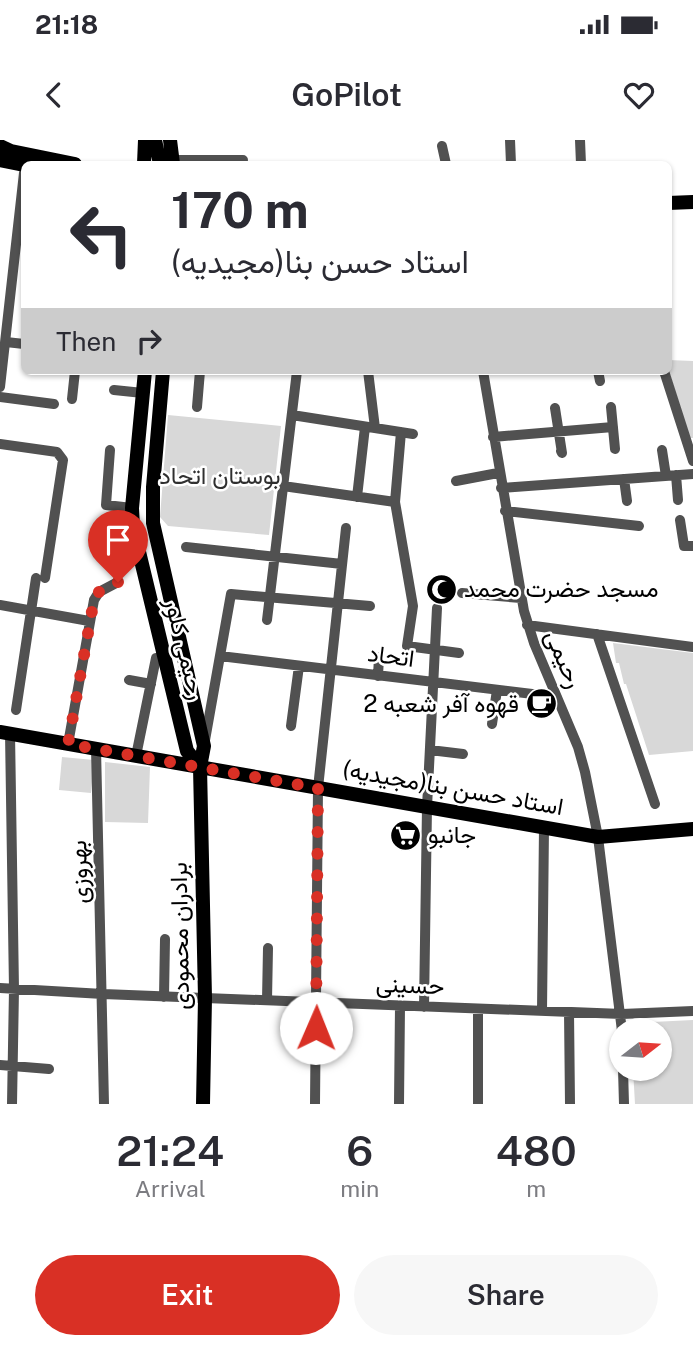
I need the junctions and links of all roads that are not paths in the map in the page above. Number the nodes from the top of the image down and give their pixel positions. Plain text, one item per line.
1 (145, 140) edge
2 (155, 140) edge
3 (170, 140) edge
4 (510, 140) edge
5 (580, 140) edge
6 (0, 146) edge
7 (442, 146) dead end
8 (0, 160) edge
9 (243, 160) dead end
10 (60, 161) edge
11 (145, 161) edge
12 (167, 161) edge
13 (168, 161) edge
14 (218, 161) edge
15 (445, 161) edge
16 (511, 161) edge
17 (581, 161) edge
18 (21, 164) edge
19 (0, 170) edge
20 (21, 173) edge
21 (21, 201) edge
22 (693, 202) edge
23 (672, 203) edge
24 (6, 342) junction
25 (21, 344) edge
26 (75, 375) edge
27 (145, 375) edge
28 (163, 375) edge
29 (200, 375) edge
30 (297, 375) edge
31 (368, 375) edge
32 (484, 375) edge
33 (665, 375) edge
34 (0, 387) edge
35 (114, 390) dead end
36 (143, 393) junction
37 (0, 397) edge
38 (72, 399) dead end
39 (54, 404) dead end
40 (197, 407) dead end
41 (611, 407) dead end
42 (555, 408) dead end
43 (292, 415) junction
44 (370, 427) junction
45 (612, 427) junction
46 (558, 432) junction
47 (493, 437) junction
48 (0, 444) edge
49 (615, 449) dead end
50 (110, 450) dead end
51 (662, 450) dead end
52 (561, 451) dead end
53 (693, 461) edge
54 (498, 473) junction
55 (693, 474) edge
56 (671, 476) junction
57 (624, 479) junction
58 (456, 481) dead end
59 (283, 486) junction
60 (501, 488) junction
61 (357, 497) junction
62 (678, 500) dead end
63 (627, 501) dead end
64 (396, 502) junction
65 (132, 508) junction
66 (505, 511) junction
67 (680, 520) dead end
68 (639, 526) dead end
69 (346, 528) dead end
70 (157, 544) junction
71 (693, 546) edge
72 (186, 547) dead end
73 (132, 554) junction
74 (275, 558) junction
75 (342, 564) junction
76 (118, 582) dead end
77 (462, 593) dead end
78 (271, 597) junction
79 (521, 598) junction
80 (337, 603) junction
81 (0, 605) edge
82 (370, 606) dead end
83 (437, 608) dead end
84 (31, 611) junction
85 (267, 620) dead end
86 (89, 621) junction
87 (527, 625) junction
88 (597, 634) junction
89 (693, 647) edge
90 (435, 650) junction
91 (459, 653) dead end
92 (220, 656) junction
93 (156, 657) dead end
94 (379, 657) dead end
95 (299, 666) junction
96 (330, 670) junction
97 (378, 676) junction
98 (129, 680) dead end
99 (433, 682) junction
100 (151, 684) junction
101 (497, 690) junction
102 (557, 697) junction
103 (16, 710) dead end
104 (492, 724) dead end
105 (291, 726) dead end
106 (5, 732) edge
107 (68, 744) junction
108 (204, 746) junction
109 (96, 748) junction
110 (430, 750) junction
111 (463, 754) dead end
112 (136, 756) junction
113 (200, 767) junction
114 (318, 788) junction
115 (655, 804) dead end
116 (427, 807) junction
117 (544, 827) junction
118 (693, 829) edge
119 (598, 837) junction
120 (165, 939) dead end
121 (268, 948) dead end
122 (0, 988) edge
123 (14, 989) junction
124 (103, 994) junction
125 (164, 997) junction
126 (205, 998) junction
127 (267, 1000) junction
128 (317, 1002) junction
129 (400, 1006) junction
130 (424, 1007) junction
131 (478, 1009) junction
132 (542, 1011) junction
133 (693, 1011) edge
134 (569, 1012) junction
135 (622, 1014) junction
136 (622, 1018) edge
137 (0, 1065) edge
138 (12, 1066) junction
139 (49, 1069) dead end
140 (623, 1082) edge
141 (12, 1104) edge
142 (104, 1104) edge
143 (203, 1104) edge
144 (315, 1104) edge
145 (399, 1104) edge
146 (478, 1104) edge
147 (570, 1104) edge
148 (624, 1104) edge

1 - 11 main road
2 - 12 main road
3 - 13 main road
4 - 16 street
5 - 17 street
6 - 10 main road
7 - 15 street
8 - 18 main road
9 - 14 street
19 - 20 main road
21 - 24 street
22 - 23 main road
24 - 25 street
24 - 34 street
26 - 38 street
27 - 36 main road, رحیمی کلور
28 - 70 main road
29 - 40 street
30 - 43 street
31 - 44 street
32 - 47 street, رحیمی
33 - 53 street
35 - 36 street
36 - 65 main road, رحیمی کلور
37 - 39 street
41 - 45 street
42 - 46 street
43 - 44 street
43 - 59 street
44 - 61 street
44 - 64 street
45 - 46 street
45 - 49 street
46 - 47 street
46 - 52 street
47 - 54 street, رحیمی
48 - 84 street
50 - 65 street
51 - 56 street
54 - 58 street
54 - 60 street, رحیمی
55 - 56 street
56 - 57 street
56 - 62 street
57 - 60 street
57 - 63 street
59 - 61 street
59 - 74 street
60 - 66 street, رحیمی
61 - 64 street
64 - 90 street
65 - 73 main road, رحیمی کلور
66 - 68 street
66 - 79 street, رحیمی
67 - 71 street
69 - 75 street
70 - 73 main road
70 - 108 main road
72 - 74 street
73 - 113 main road, رحیمی کلور
74 - 75 street
74 - 78 street
75 - 80 street
76 - 86 street
77 - 79 street
78 - 80 street
78 - 85 street
78 - 92 street
79 - 87 street, رحیمی
80 - 82 street
80 - 96 street
81 - 84 street
83 - 90 street
84 - 86 street
84 - 103 street
86 - 107 street
87 - 88 street
87 - 102 street, رحیمی
88 - 89 street
88 - 115 street
90 - 91 street
90 - 99 street
92 - 95 street, اتحاد
92 - 108 street
93 - 100 street
94 - 97 street
95 - 96 street, اتحاد
95 - 105 street
96 - 97 street, اتحاد
96 - 114 street
97 - 99 street, اتحاد
98 - 100 street
99 - 101 street, اتحاد
99 - 110 street
100 - 112 street
101 - 102 street, اتحاد
101 - 104 street
102 - 119 street, رحیمی
106 - 107 main road, استاد حسن بنا(مجیدیه)
106 - 123 street
107 - 109 main road, استاد حسن بنا(مجیدیه)
108 - 113 main road, برادران محمودی
109 - 112 main road, استاد حسن بنا(مجیدیه)
109 - 124 street, بهروزی
110 - 111 street
110 - 116 street
112 - 113 main road, استاد حسن بنا(مجیدیه)
113 - 114 main road, استاد حسن بنا(مجیدیه)
113 - 126 main road, برادران محمودی
114 - 116 main road, استاد حسن بنا(مجیدیه)
114 - 128 street
116 - 117 main road, استاد حسن بنا(مجیدیه)
116 - 130 street
117 - 119 main road, استاد حسن بنا(مجیدیه)
117 - 132 street
118 - 119 main road, استاد حسن بنا(مجیدیه)
119 - 135 street, رحیمی
120 - 125 street
121 - 127 street
122 - 123 street, حسینی
123 - 124 street, حسینی
123 - 138 street
124 - 125 street, حسینی
124 - 142 street, بهروزی
125 - 126 street, حسینی
126 - 127 street, حسینی
126 - 143 main road, برادران محمودی
127 - 128 street, حسینی
128 - 129 street, حسینی
128 - 144 street
129 - 130 street, حسینی
129 - 145 street
130 - 131 street, حسینی
131 - 132 street, حسینی
131 - 146 street
132 - 134 street, حسینی
133 - 135 street, حسینی
134 - 135 street, حسینی
134 - 147 street
135 - 136 street, رحیمی
137 - 138 street
138 - 139 street
138 - 141 street
140 - 148 street

